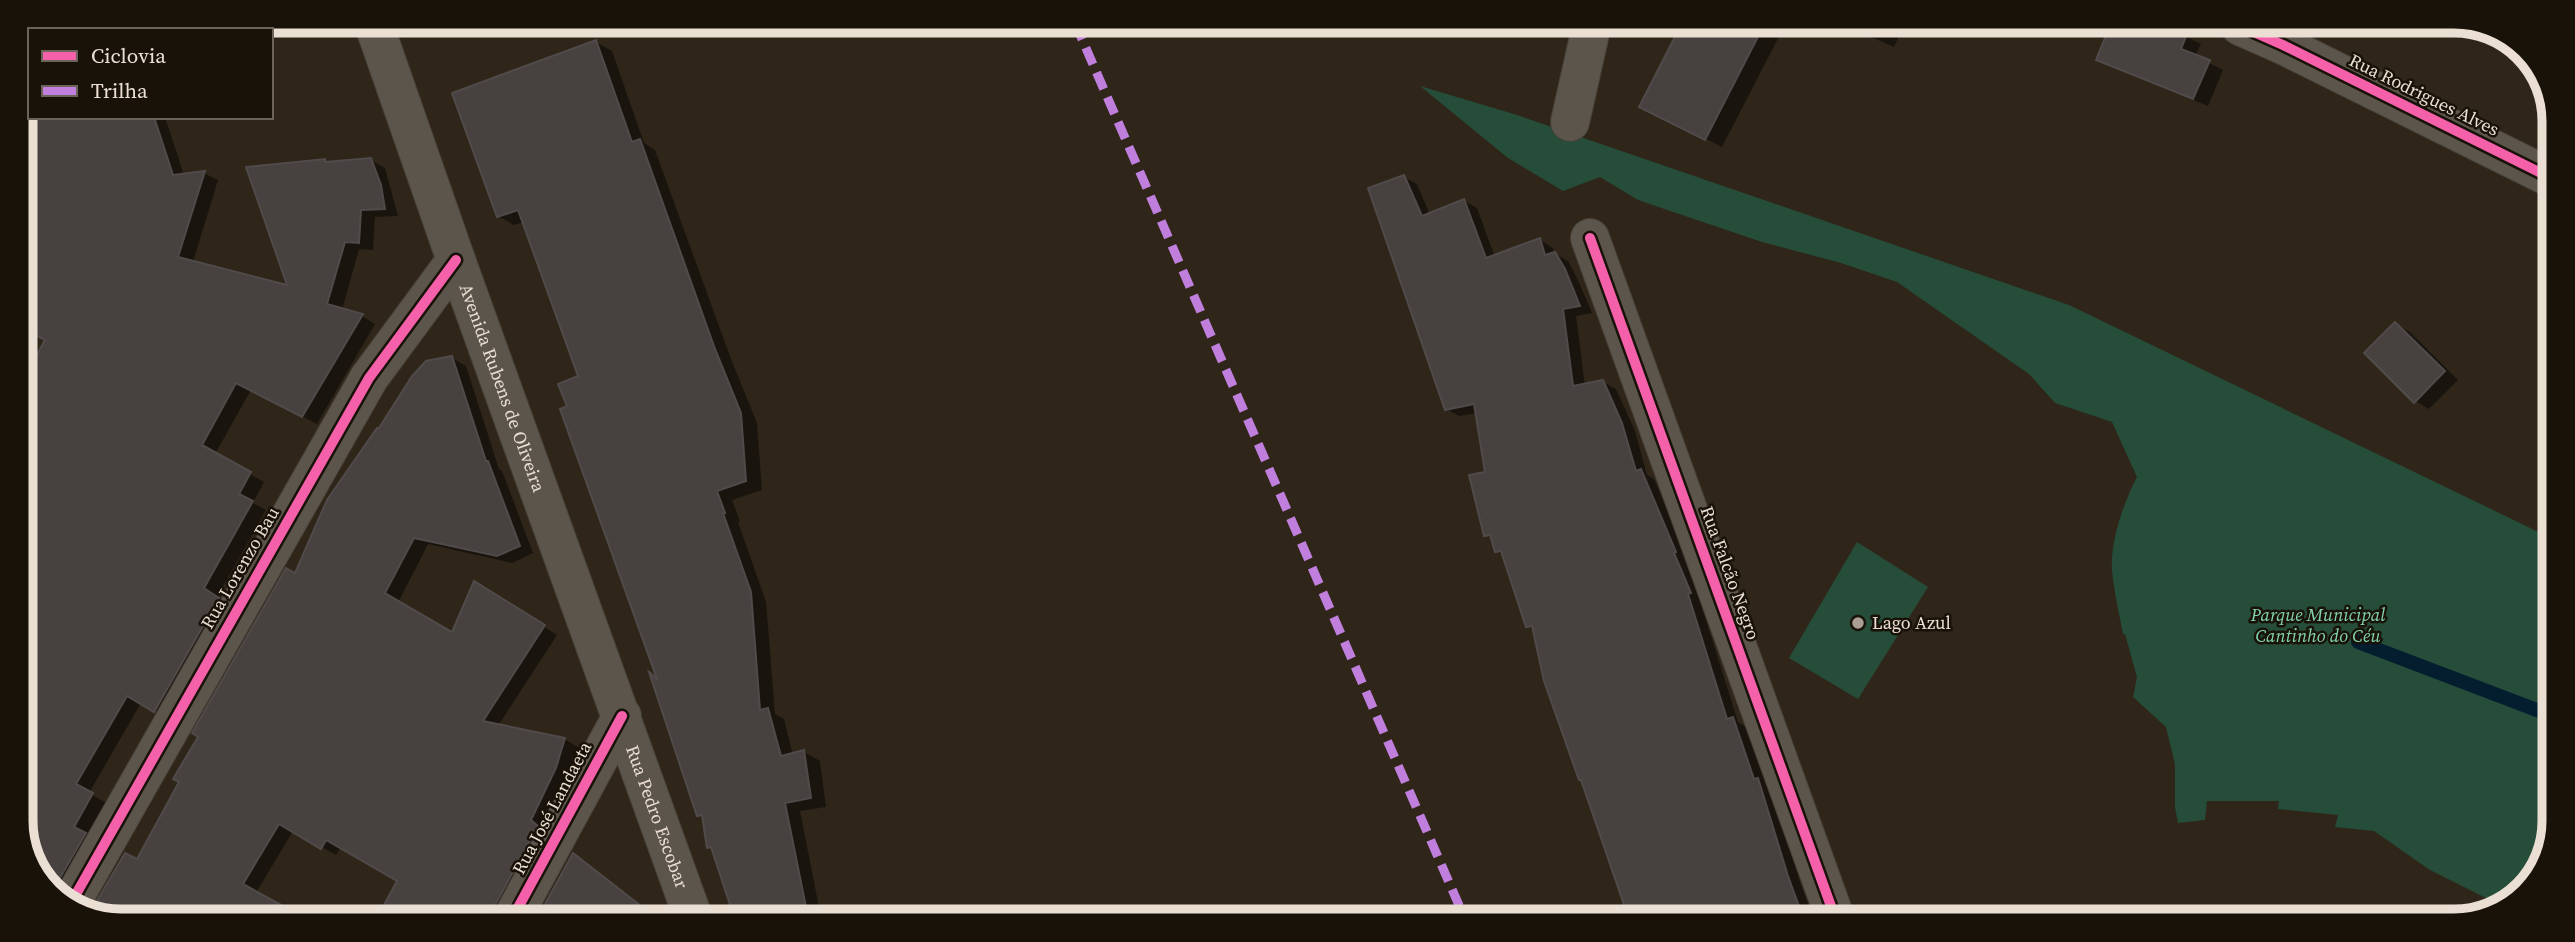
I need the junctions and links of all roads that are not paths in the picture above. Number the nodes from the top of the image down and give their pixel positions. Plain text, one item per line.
1 (377, 33) edge
2 (1590, 33) edge
3 (2256, 33) edge
4 (1570, 122) dead end
5 (2542, 173) edge
6 (1590, 239) dead end
7 (456, 260) junction
8 (622, 716) junction
9 (75, 896) edge
10 (517, 909) edge
11 (690, 909) edge
12 (1832, 909) edge

1 - 7 street, Avenida Rubens de Oliveira
2 - 4 street
3 - 5 street, Rua Rodrigues Alves
6 - 12 street, Rua Falcão Negro
7 - 8 street, Avenida Rubens de Oliveira
7 - 9 street, Rua Lorenzo Bau
8 - 10 street, Rua José Landaeta
8 - 11 street, Rua Pedro Escobar

